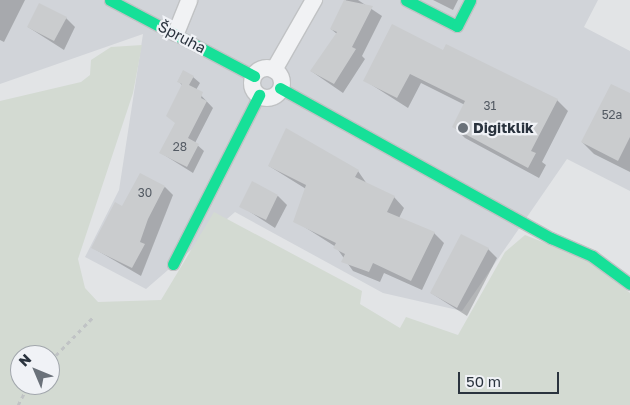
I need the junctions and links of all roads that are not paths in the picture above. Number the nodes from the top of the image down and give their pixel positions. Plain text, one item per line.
1 (110, 0) edge
2 (189, 0) edge
3 (314, 0) edge
4 (406, 0) edge
5 (470, 0) edge
6 (176, 33) junction
7 (274, 70) junction
8 (254, 76) junction
9 (280, 88) junction
10 (259, 95) junction
11 (173, 264) dead end
12 (630, 284) edge

1 - 6 street, Špruha
2 - 6 street
3 - 7 street
4 - 5 street
6 - 8 street, Špruha
7 - 8 street
7 - 9 street
8 - 10 street
9 - 10 street
9 - 12 street
10 - 11 street

